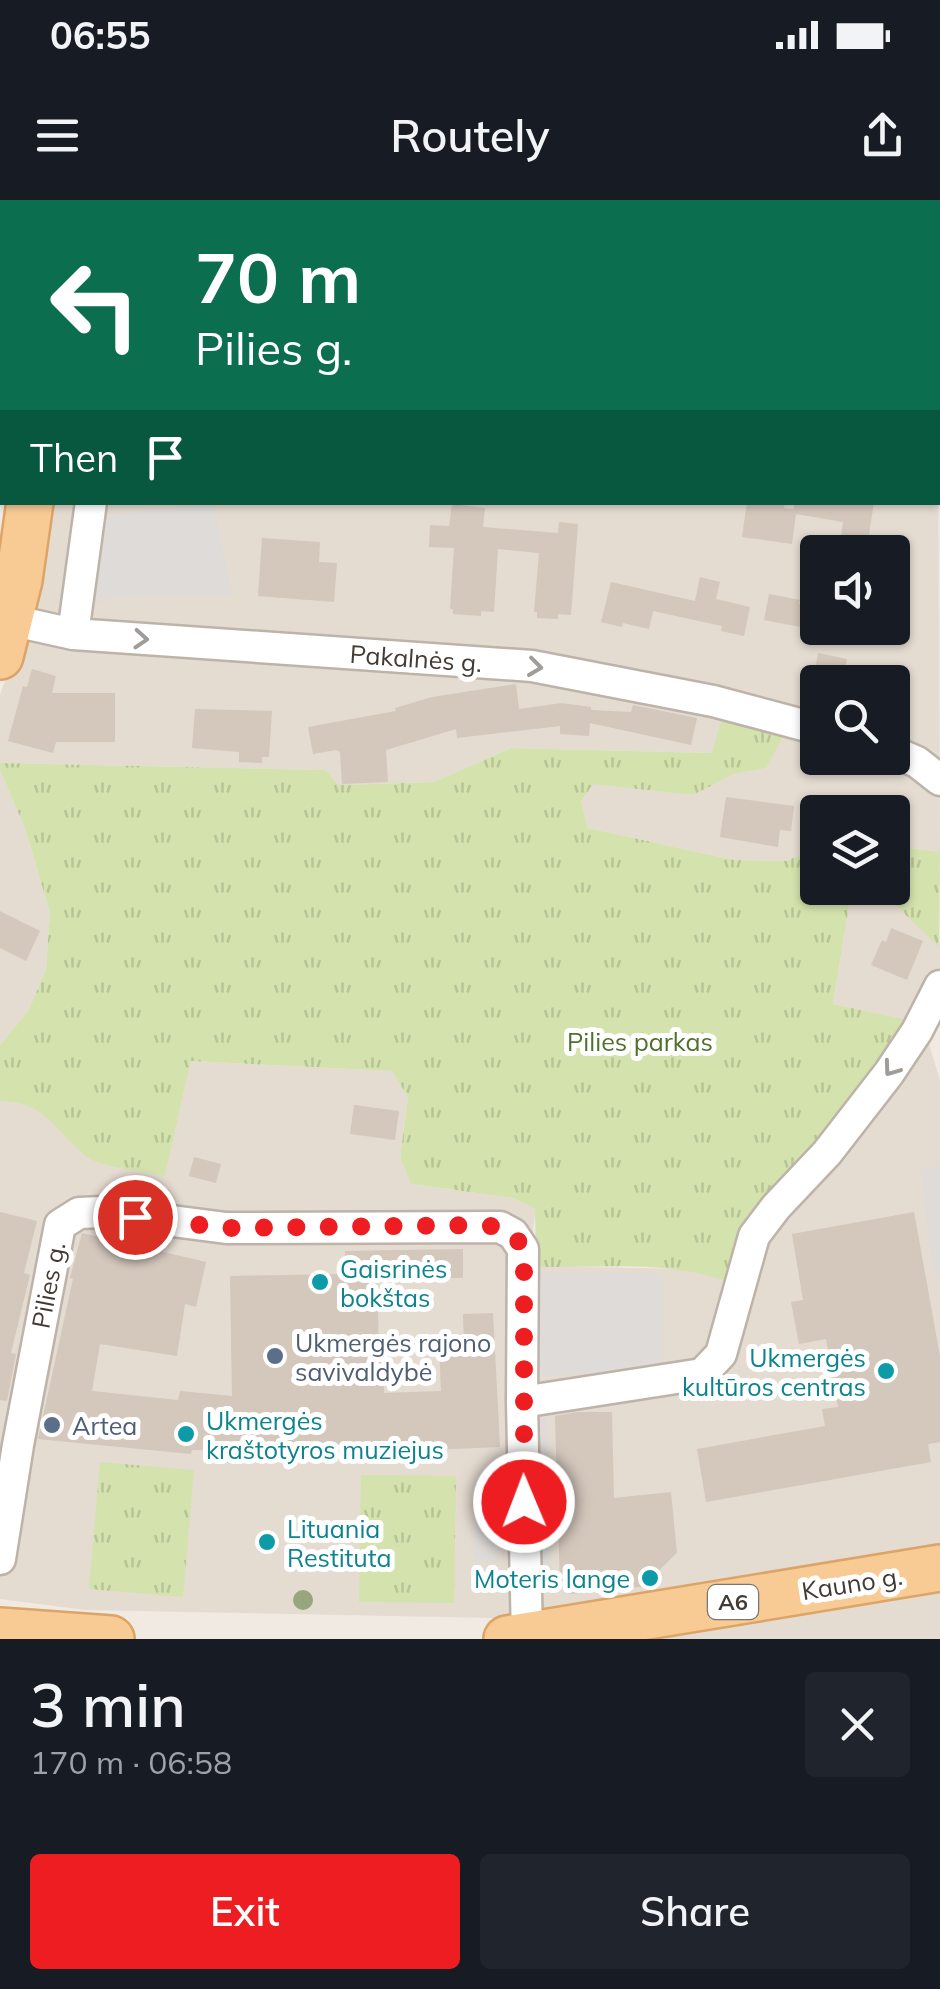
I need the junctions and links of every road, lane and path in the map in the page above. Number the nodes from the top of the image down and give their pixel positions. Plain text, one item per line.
1 (91, 505) edge
2 (19, 523) edge
3 (72, 634) junction
4 (5, 638) edge
5 (800, 724) edge
6 (910, 759) edge
7 (940, 780) edge
8 (940, 986) edge
9 (522, 1402) junction
10 (0, 1560) edge
11 (940, 1568) edge
12 (0, 1631) edge
13 (111, 1639) edge
14 (522, 1639) edge

1 - 3 street
2 - 4 main road
3 - 4 street, Pakalnės g.
3 -> 5 street, Pakalnės g.
6 - 7 street
8 -> 9 street
9 - 10 street, Pilies g.
9 - 14 street, Pilies g.
11 - 14 main road, Kauno g. / A6
12 - 13 main road

